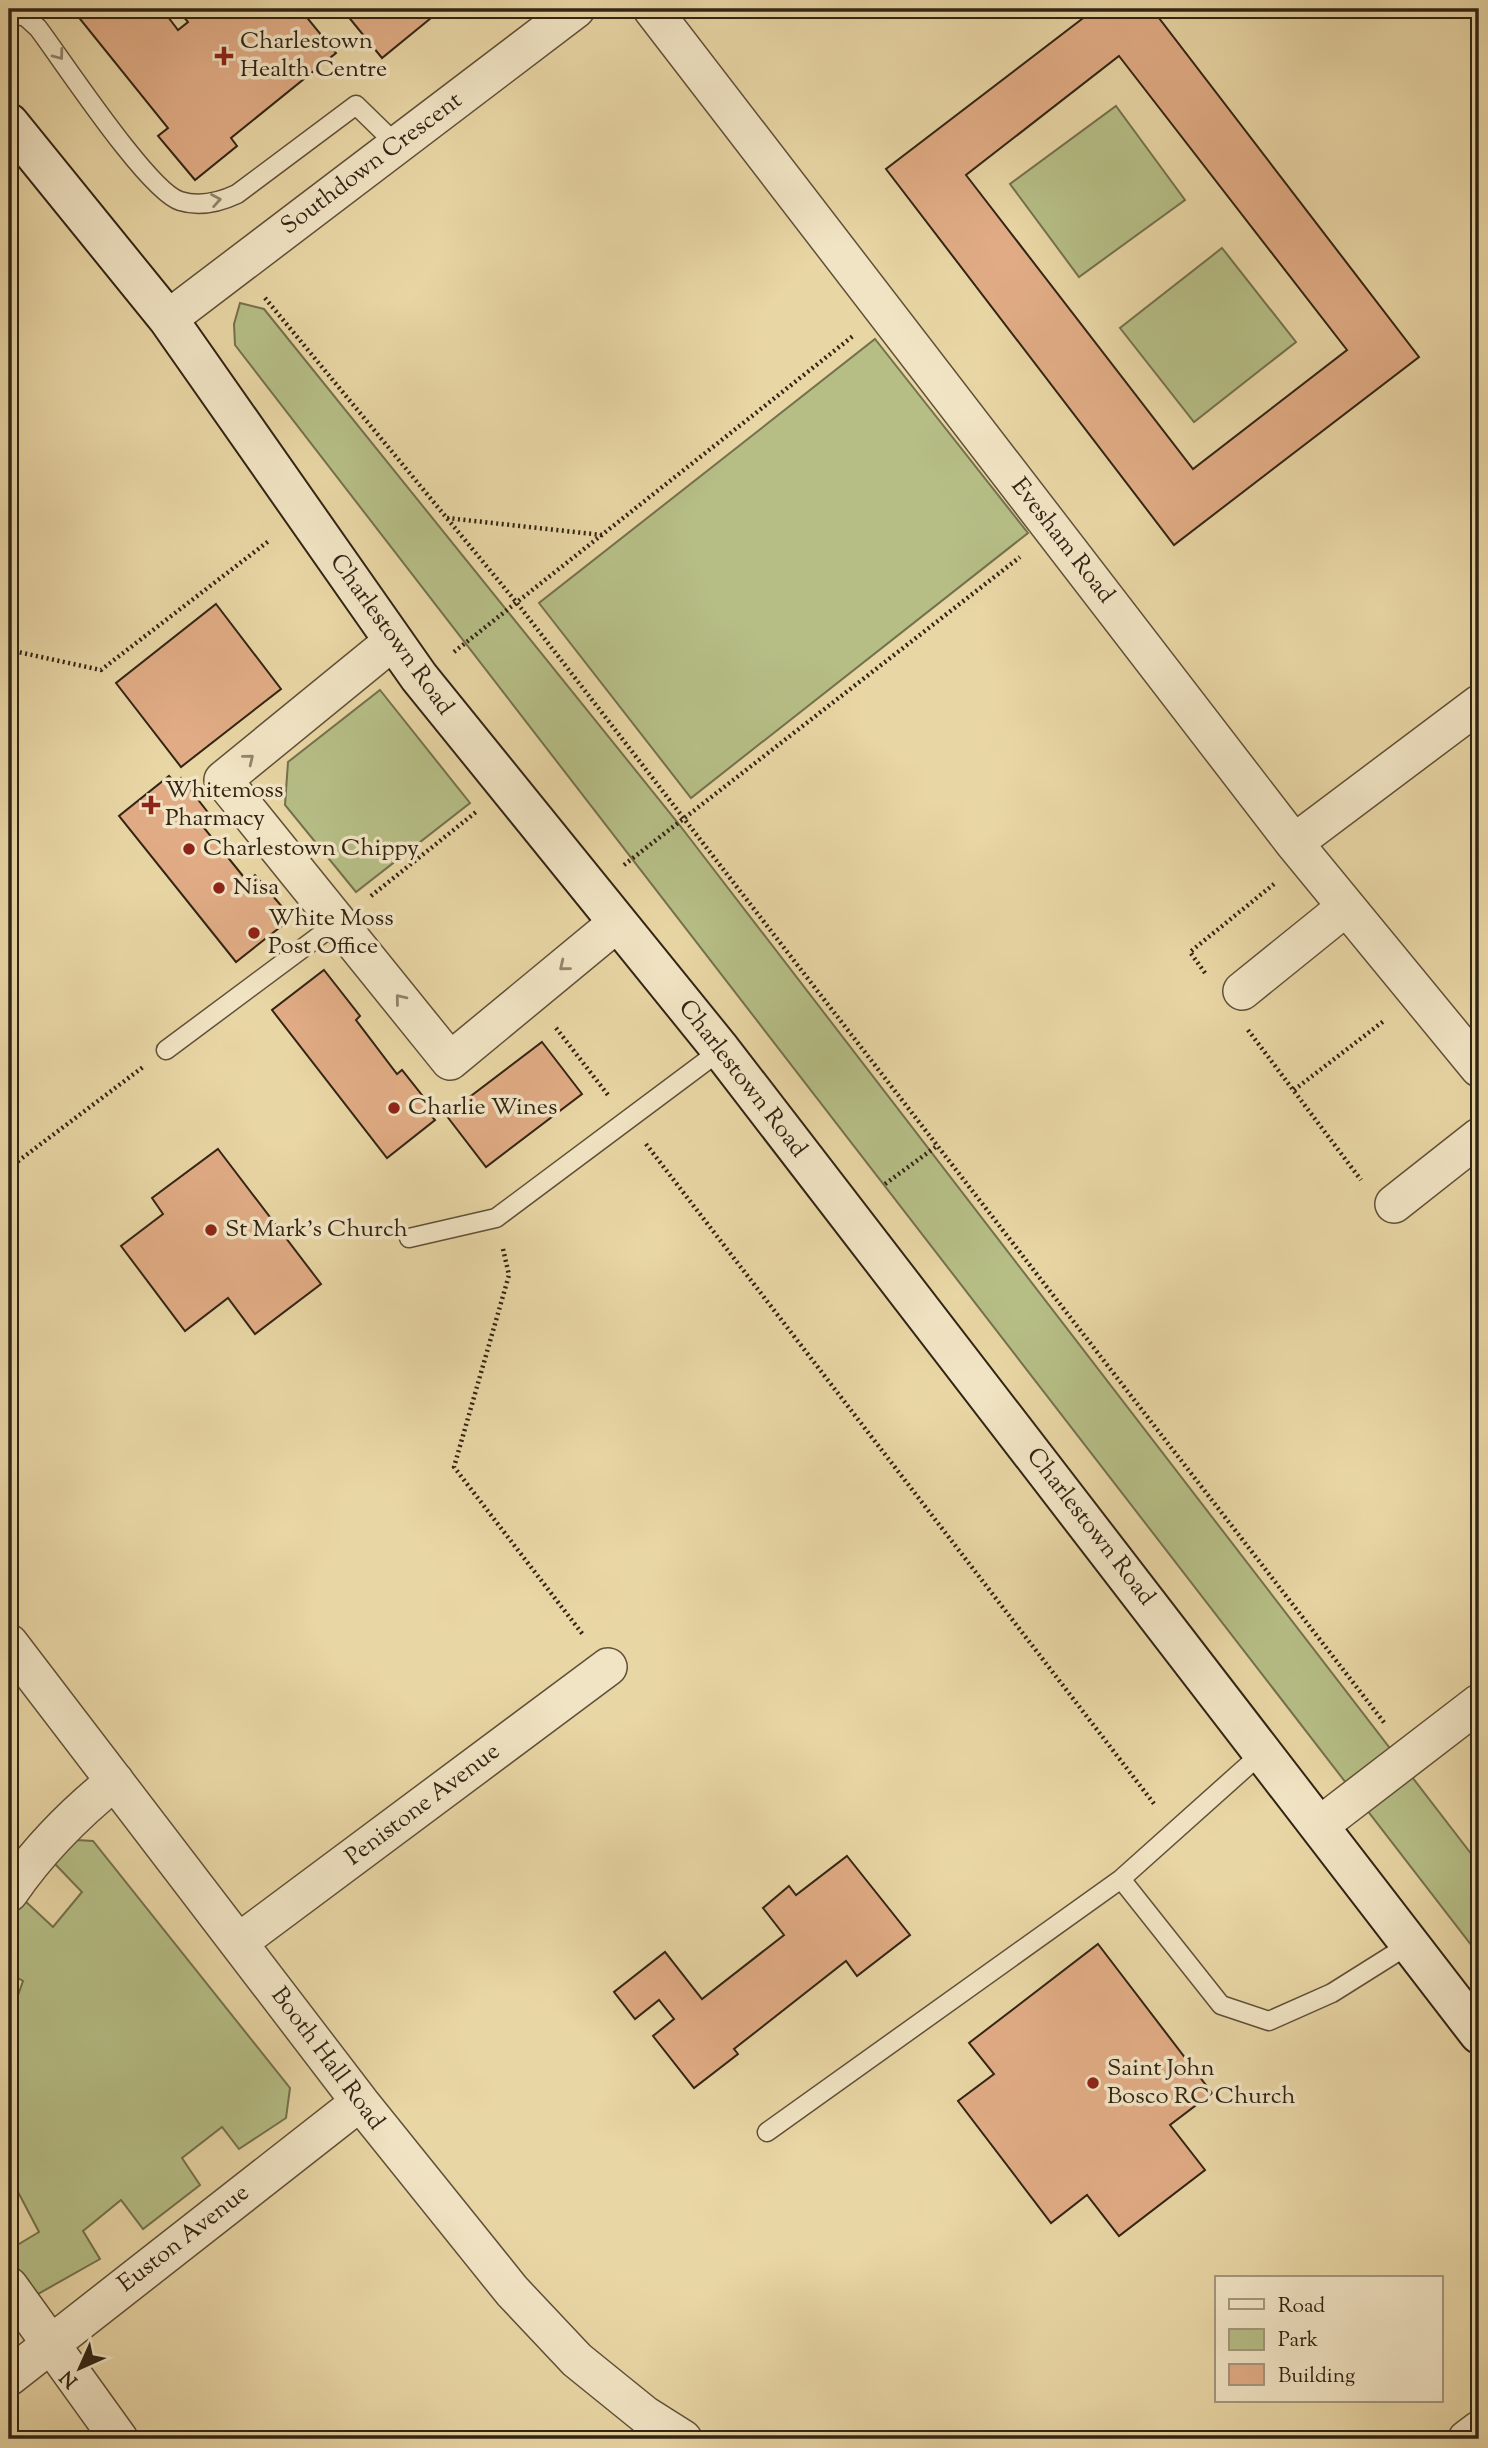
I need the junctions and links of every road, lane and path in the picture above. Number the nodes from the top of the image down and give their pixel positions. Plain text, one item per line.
1 (576, 9) edge
2 (652, 9) edge
3 (9, 13) edge
4 (9, 123) edge
5 (397, 145) junction
6 (239, 266) junction
7 (885, 312) junction
8 (167, 319) junction
9 (304, 513) junction
10 (446, 517) junction
11 (1053, 531) junction
12 (602, 535) junction
13 (517, 603) junction
14 (392, 642) junction
15 (9, 650) edge
16 (419, 677) junction
17 (1479, 704) edge
18 (507, 788) junction
19 (684, 819) junction
20 (1300, 850) junction
21 (590, 891) junction
22 (1346, 907) junction
23 (338, 922) junction
24 (617, 923) junction
25 (1228, 987) joint
26 (530, 994) junction
27 (1390, 1017) dead end
28 (1245, 1027) dead end
29 (166, 1050) joint
30 (721, 1050) junction
31 (1479, 1068) edge
32 (1294, 1090) junction
33 (627, 1120) junction
34 (1479, 1137) edge
35 (937, 1146) junction
36 (9, 1168) edge
37 (885, 1184) dead end
38 (1381, 1197) joint
39 (496, 1218) junction
40 (409, 1238) dead end
41 (9, 1643) edge
42 (608, 1667) joint
43 (1479, 1703) edge
44 (1263, 1752) junction
45 (1410, 1757) junction
46 (115, 1781) junction
47 (1319, 1826) junction
48 (1175, 1830) junction
49 (1121, 1879) junction
50 (9, 1893) edge
51 (239, 1942) junction
52 (1410, 1944) junction
53 (1479, 2034) edge
54 (359, 2102) junction
55 (766, 2132) dead end
56 (9, 2286) edge
57 (48, 2344) junction
58 (9, 2377) edge
59 (636, 2427) edge
60 (1479, 2430) edge
61 (119, 2439) edge
62 (683, 2439) edge
63 (1466, 2439) edge

1 - 5 street, Southdown Crescent
2 - 7 street, Evesham Road
3 -> 5 lane
4 - 8 street, Charlestown Road
5 - 6 street, Southdown Crescent
6 - 8 street, Southdown Crescent
6 - 10 path
7 - 11 street, Evesham Road
7 - 12 path
8 - 9 street, Charlestown Road
9 - 14 street, Charlestown Road
9 - 15 path
10 - 12 path
10 - 13 path
11 - 19 path
11 - 20 street, Evesham Road
12 - 13 path
13 - 16 path
13 - 19 path
14 - 16 street, Charlestown Road
23 -> 14 street
16 - 18 street, Charlestown Road
17 - 20 street
18 - 21 street, Charlestown Road
18 - 23 path
19 - 21 path
19 - 35 path
20 - 22 street, Evesham Road
20 - 25 path
21 - 24 street, Charlestown Road
22 - 25 street
22 - 31 street, Evesham Road
26 -> 23 street
23 - 29 lane
24 -> 26 street
24 - 30 street, Charlestown Road
26 - 33 path
27 - 32 path
28 - 32 path
29 - 36 path
30 - 33 lane
30 - 44 street, Charlestown Road
32 - 38 path
33 - 39 lane
33 - 48 path
34 - 38 street
35 - 37 path
35 - 45 path
39 - 40 lane
39 - 42 path
41 - 46 street, Booth Hall Road
42 - 51 street, Penistone Avenue
43 - 45 street
44 - 47 street, Charlestown Road
44 - 48 lane
45 - 47 street
46 - 50 street
46 - 51 street, Booth Hall Road
47 - 52 street, Charlestown Road
48 - 49 lane
49 - 52 lane
49 - 55 lane
51 - 54 street, Booth Hall Road
52 - 53 street, Charlestown Road
54 - 57 street, Euston Avenue
54 - 59 street, Booth Hall Road
56 - 57 street
57 - 58 street, Euston Avenue
57 - 61 street
59 - 62 street, Booth Hall Road
60 - 63 street

